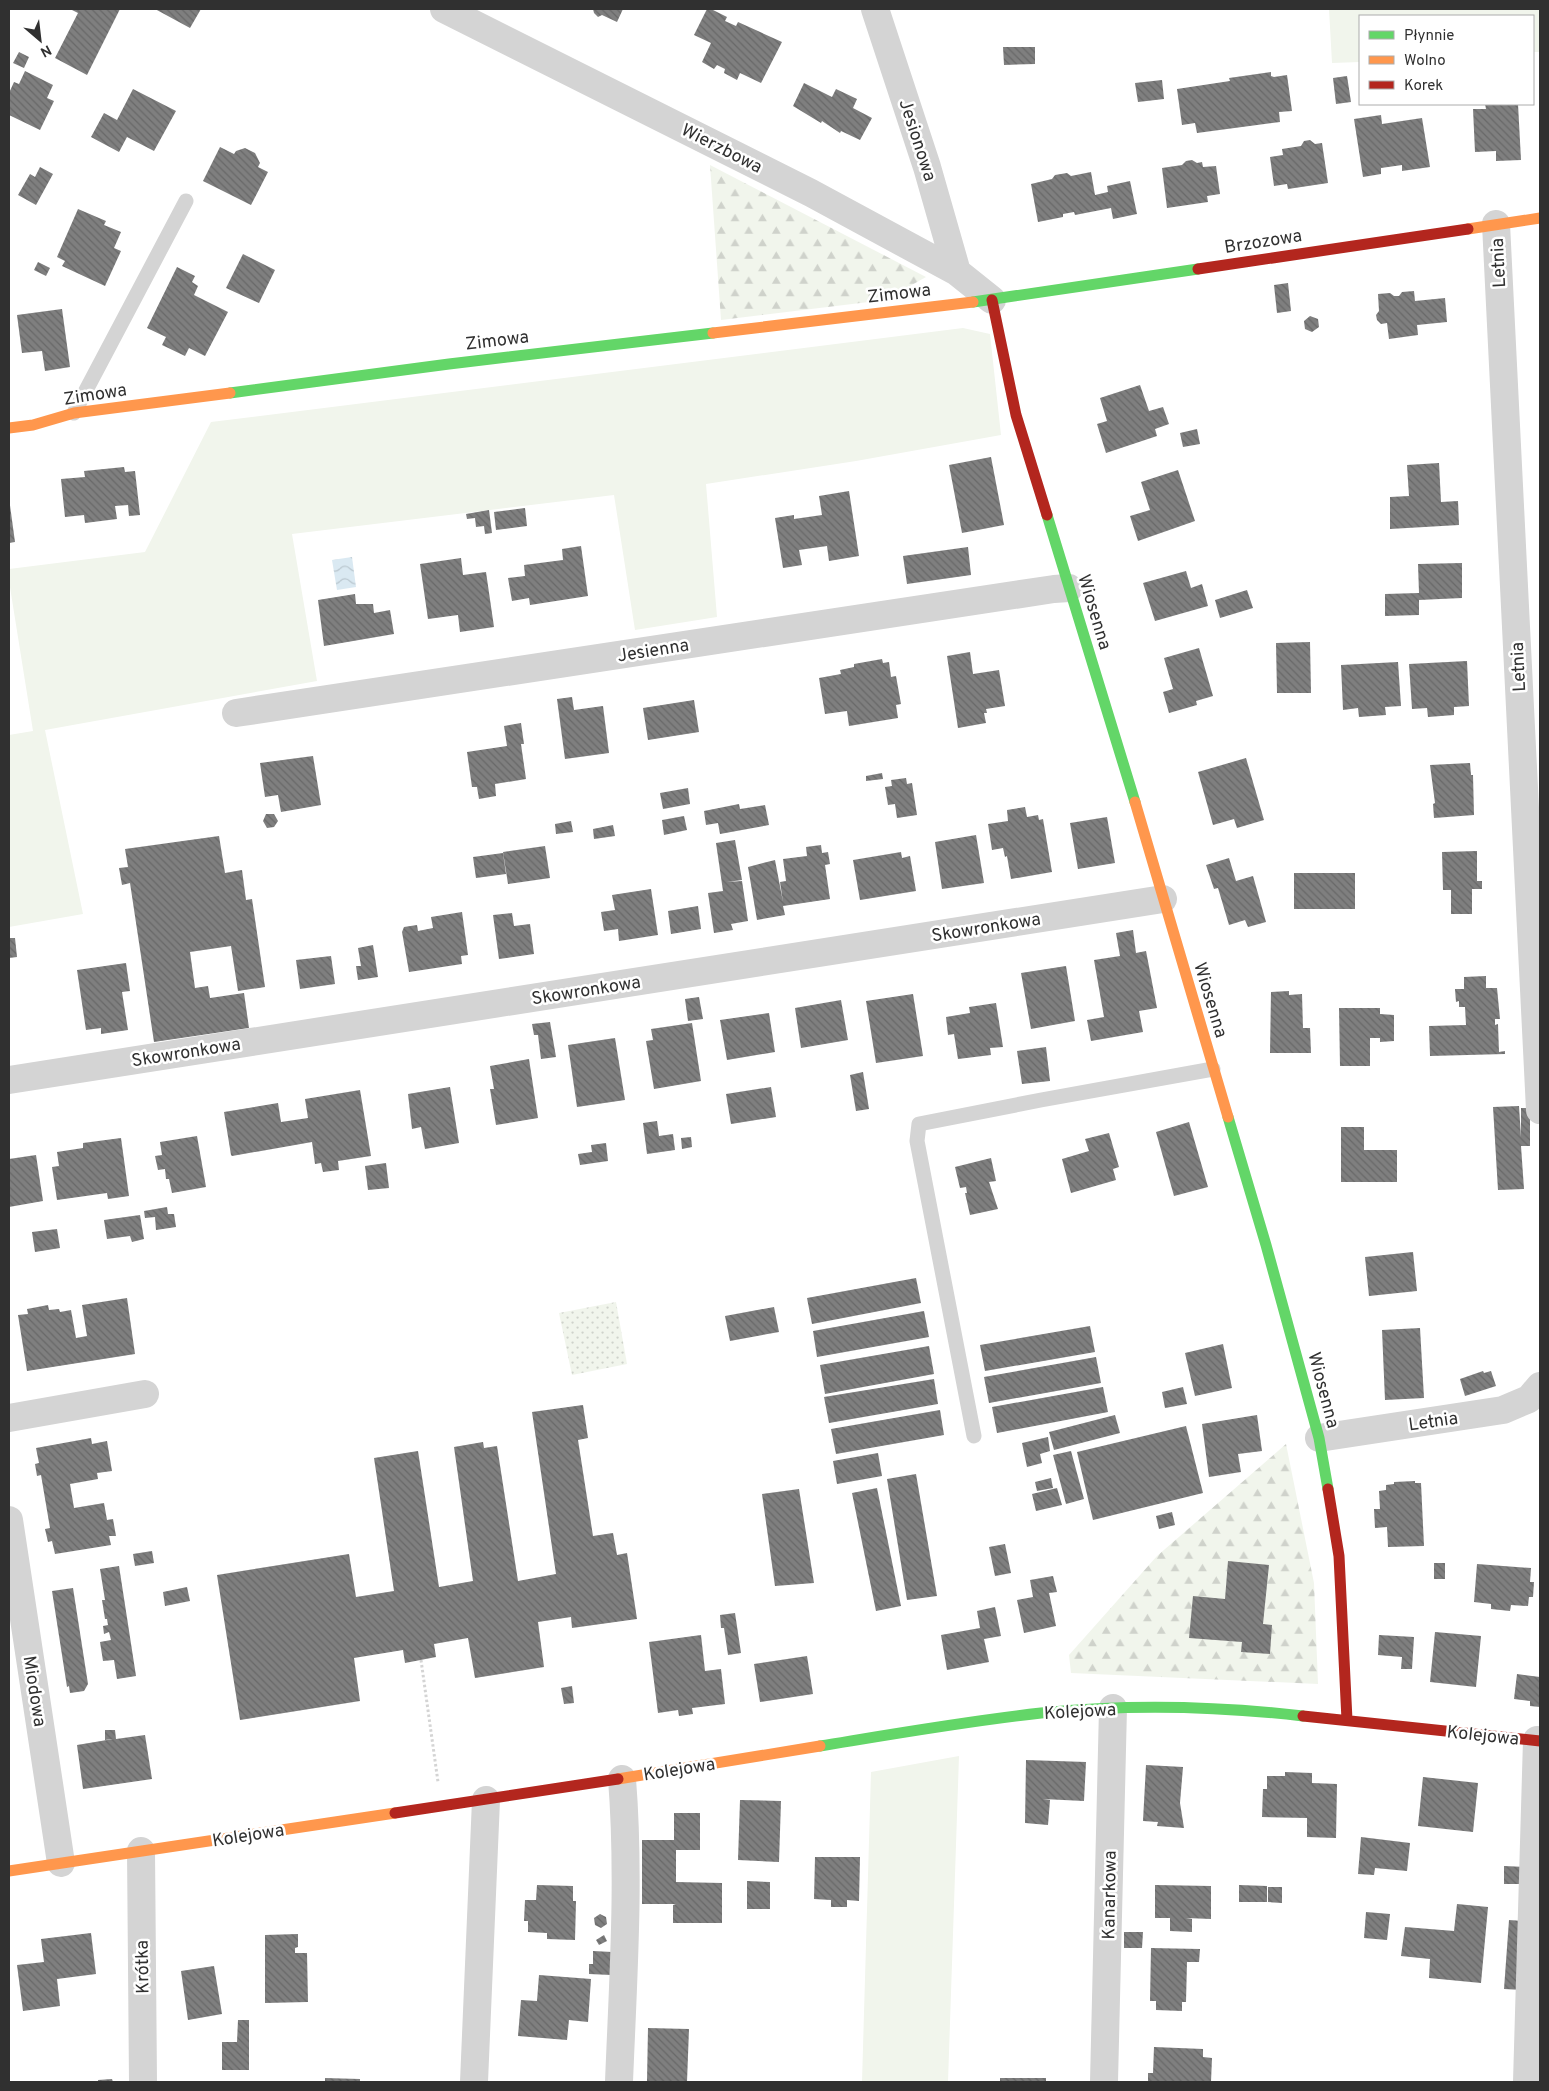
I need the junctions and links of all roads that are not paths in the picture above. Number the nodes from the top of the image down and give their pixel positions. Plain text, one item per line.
1 (444, 9) edge
2 (875, 9) edge
3 (186, 201) dead end
4 (1540, 218) edge
5 (1496, 224) junction
6 (957, 272) junction
7 (992, 300) junction
8 (74, 413) junction
9 (9, 428) edge
10 (1069, 588) junction
11 (236, 713) dead end
12 (1163, 899) junction
13 (1213, 1069) junction
14 (9, 1080) edge
15 (1540, 1110) edge
16 (1540, 1386) edge
17 (145, 1394) dead end
18 (9, 1418) edge
19 (974, 1436) dead end
20 (1319, 1438) junction
21 (9, 1520) edge
22 (1113, 1708) junction
23 (1347, 1720) junction
24 (1538, 1740) edge
25 (622, 1778) junction
26 (486, 1800) junction
27 (141, 1852) junction
28 (61, 1863) junction
29 (9, 1871) edge
30 (143, 2082) edge
31 (474, 2082) edge
32 (620, 2082) edge
33 (1104, 2082) edge
34 (1526, 2082) edge

1 - 6 street, Wierzbowa
2 - 6 street, Jesionowa
3 - 8 lane
4 - 5 street, Brzozowa
5 - 7 street, Brzozowa
5 - 15 street, Letnia
6 - 7 street, Wierzbowa
7 - 8 street, Zimowa
7 - 10 street, Wiosenna
8 - 9 street, Zimowa
10 - 11 street, Jesienna
10 - 12 street, Wiosenna
12 - 13 street, Wiosenna
12 - 14 street, Skowronkowa
13 - 19 lane
13 - 20 street, Wiosenna
16 - 20 street, Letnia
17 - 18 street
20 - 23 street, Wiosenna
21 - 28 street, Miodowa
22 - 23 street, Kolejowa
22 - 25 street, Kolejowa
22 - 33 street, Kanarkowa
23 - 24 street, Kolejowa
24 - 34 street
25 - 26 street, Kolejowa
25 - 32 street, Kolejowa
26 - 27 street, Kolejowa
26 - 31 street
27 - 28 street, Kolejowa
27 - 30 street, Krótka
28 - 29 street, Kolejowa

